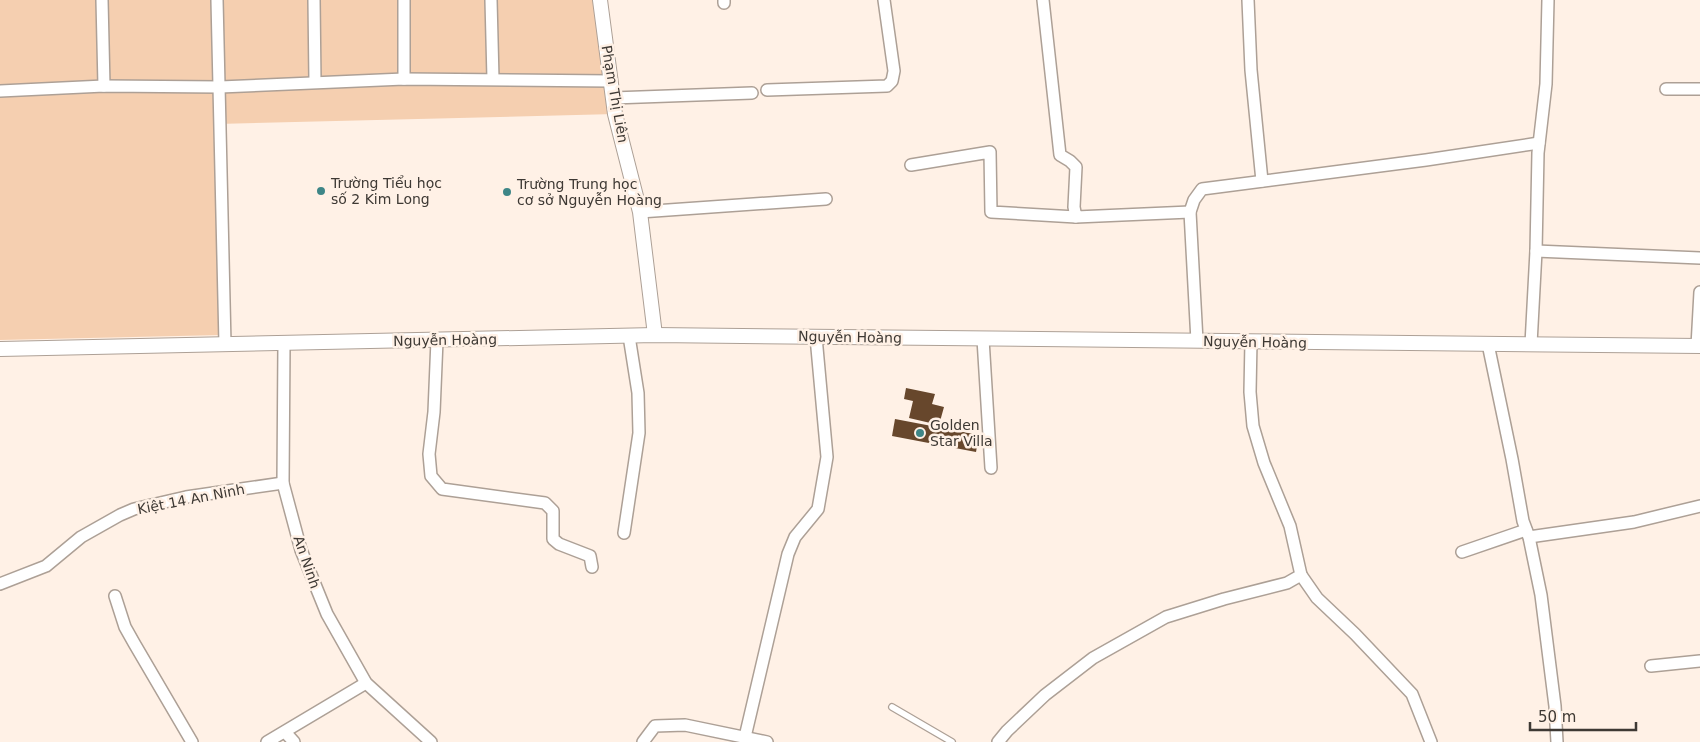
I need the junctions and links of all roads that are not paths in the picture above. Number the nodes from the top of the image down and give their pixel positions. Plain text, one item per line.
1 (102, 0) edge
2 (217, 0) edge
3 (314, 0) edge
4 (404, 0) edge
5 (491, 0) edge
6 (600, 0) edge
7 (884, 0) edge
8 (1043, 0) edge
9 (1248, 0) edge
10 (1548, 0) edge
11 (404, 79) junction
12 (493, 79) junction
13 (611, 81) junction
14 (315, 82) junction
15 (104, 86) junction
16 (220, 87) junction
17 (1666, 89) dead end
18 (1700, 89) edge
19 (767, 90) dead end
20 (0, 91) edge
21 (752, 93) dead end
22 (613, 98) junction
23 (1539, 143) junction
24 (912, 165) dead end
25 (1262, 181) junction
26 (826, 199) dead end
27 (640, 212) junction
28 (1190, 212) junction
29 (1076, 217) junction
30 (1536, 251) junction
31 (1700, 258) edge
32 (1700, 292) edge
33 (655, 335) junction
34 (629, 336) junction
35 (816, 337) junction
36 (983, 339) junction
37 (438, 340) junction
38 (1197, 341) junction
39 (1251, 342) junction
40 (284, 343) junction
41 (225, 344) junction
42 (1488, 344) junction
43 (1531, 344) junction
44 (1698, 346) edge
45 (0, 349) edge
46 (991, 468) dead end
47 (283, 483) junction
48 (1700, 506) edge
49 (624, 533) dead end
50 (1527, 533) junction
51 (1462, 552) dead end
52 (592, 567) dead end
53 (1301, 574) junction
54 (0, 584) edge
55 (116, 596) dead end
56 (1700, 661) edge
57 (1651, 666) dead end
58 (366, 683) junction
59 (892, 707) dead end
60 (286, 732) junction
61 (745, 737) junction
62 (192, 742) edge
63 (267, 742) edge
64 (294, 742) edge
65 (430, 742) edge
66 (643, 742) edge
67 (766, 742) edge
68 (952, 742) edge
69 (998, 742) edge
70 (1432, 742) edge
71 (1557, 742) edge

1 - 15 street
2 - 16 street
3 - 14 street
4 - 11 street
5 - 12 street
6 - 13 street, Phạm Thị Liên
7 - 19 street
8 - 29 street
9 - 25 street
10 - 23 street
11 - 12 street
11 - 14 street
12 - 13 street
13 - 22 street, Phạm Thị Liên
14 - 16 street
15 - 16 street
15 - 20 street
16 - 41 street
17 - 18 street
21 - 22 street
22 - 27 street, Phạm Thị Liên
23 - 25 street
23 - 30 street
24 - 29 street
25 - 28 street
26 - 27 street
27 - 33 street, Phạm Thị Liên
28 - 29 street
28 - 38 street
30 - 31 street
30 - 43 street
32 - 44 street
33 - 34 street, Nguyễn Hoàng
33 - 35 street, Nguyễn Hoàng
34 - 37 street, Nguyễn Hoàng
34 - 49 street
35 - 36 street, Nguyễn Hoàng
35 - 61 street
36 - 38 street, Nguyễn Hoàng
36 - 46 street
37 - 40 street, Nguyễn Hoàng
37 - 52 street
38 - 39 street, Nguyễn Hoàng
39 - 42 street, Nguyễn Hoàng
39 - 53 street
40 - 41 street, Nguyễn Hoàng
40 - 47 street, An Ninh
41 - 45 street, Nguyễn Hoàng
42 - 43 street, Nguyễn Hoàng
42 - 50 street
43 - 44 street, Nguyễn Hoàng
47 - 54 street, Kiệt 14 An Ninh
47 - 58 street, An Ninh
48 - 50 street
50 - 51 street
50 - 71 street
53 - 69 street
53 - 70 street
55 - 62 street
56 - 57 street
58 - 60 street
58 - 65 street, An Ninh
59 - 68 lane
60 - 63 street
60 - 64 street
61 - 66 street
61 - 67 street

